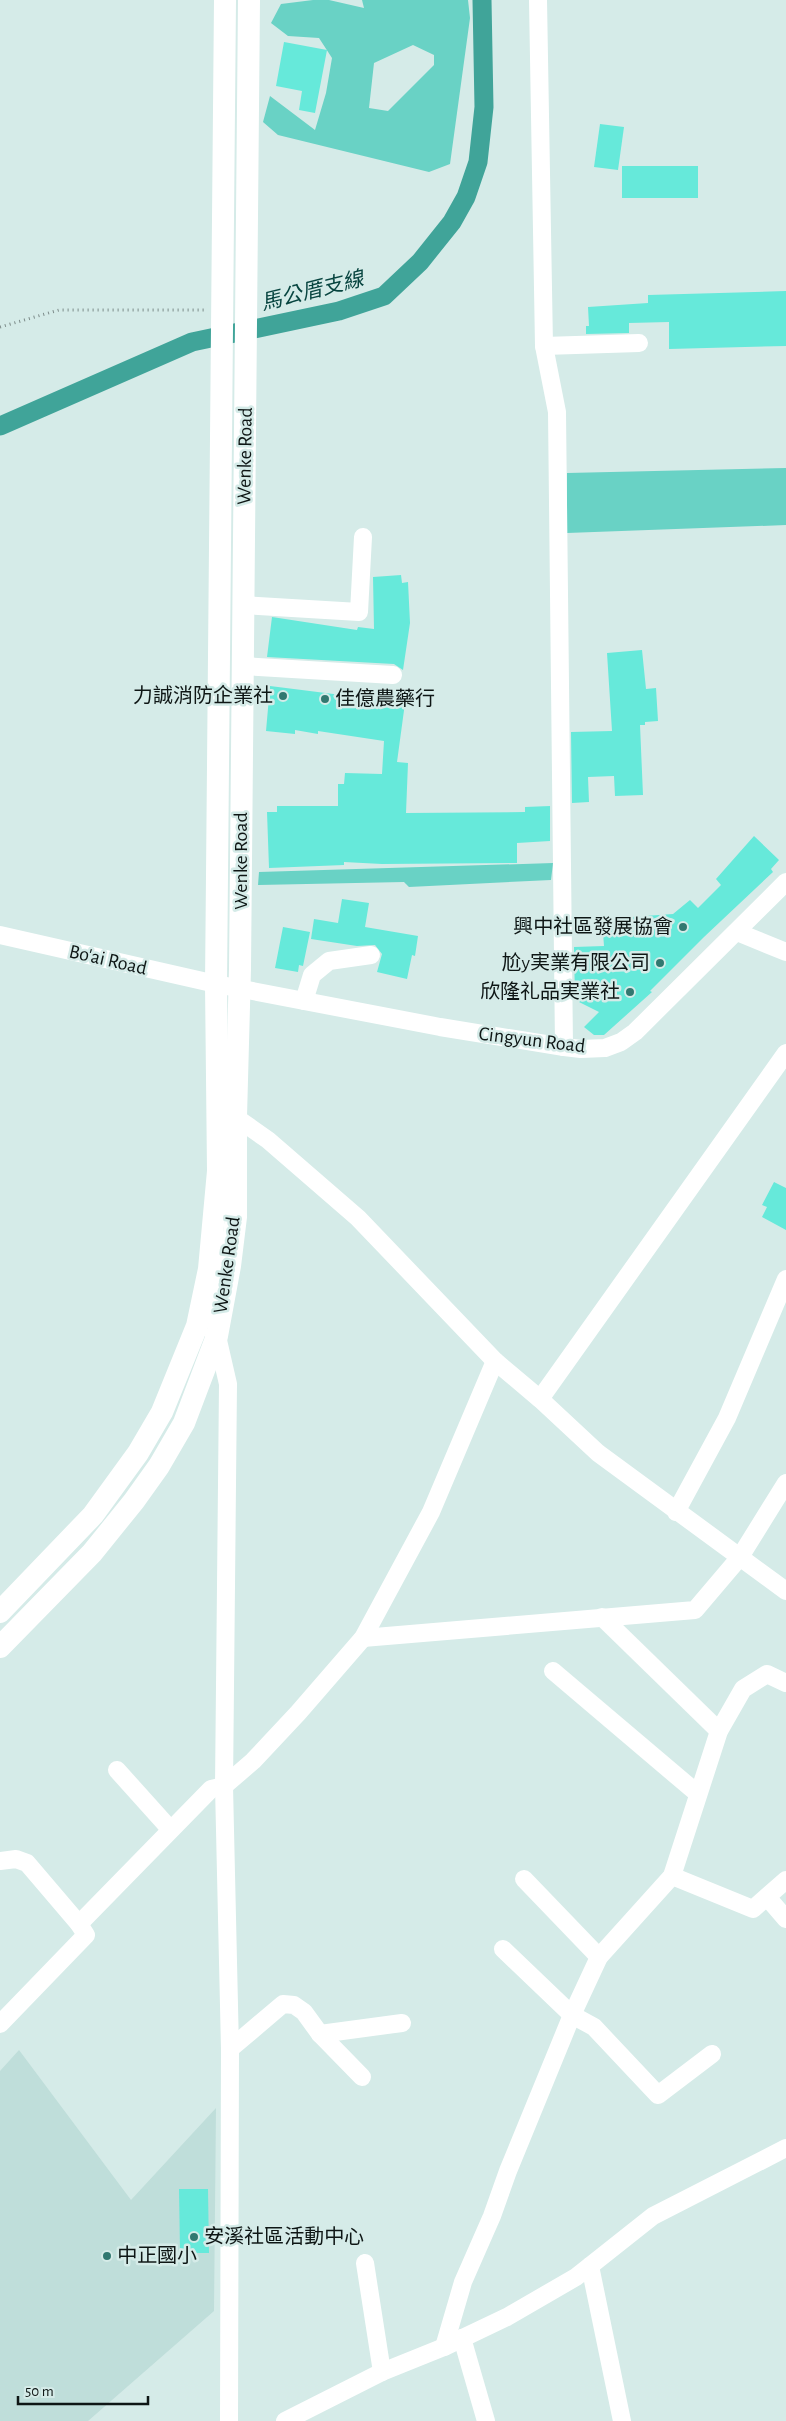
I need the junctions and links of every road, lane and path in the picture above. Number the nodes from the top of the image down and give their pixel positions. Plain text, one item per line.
1 (225, 0) edge
2 (249, 0) edge
3 (538, 0) edge
4 (247, 304) junction
5 (222, 307) junction
6 (0, 327) edge
7 (639, 343) dead end
8 (544, 346) junction
9 (363, 537) dead end
10 (243, 605) junction
11 (242, 666) junction
12 (393, 676) dead end
13 (786, 882) edge
14 (737, 932) junction
15 (0, 935) edge
16 (786, 952) edge
17 (371, 955) dead end
18 (216, 984) junction
19 (239, 989) junction
20 (304, 1000) junction
21 (564, 1047) junction
22 (786, 1053) edge
23 (226, 1111) junction
24 (786, 1279) edge
25 (197, 1326) junction
26 (217, 1336) junction
27 (496, 1361) junction
28 (540, 1398) junction
29 (786, 1483) edge
30 (676, 1512) junction
31 (740, 1557) junction
32 (786, 1590) edge
33 (0, 1612) edge
34 (602, 1617) junction
35 (363, 1638) junction
36 (0, 1646) edge
37 (553, 1671) dead end
38 (786, 1683) edge
39 (719, 1731) junction
40 (117, 1770) dead end
41 (224, 1786) junction
42 (698, 1794) junction
43 (170, 1829) junction
44 (0, 1861) edge
45 (672, 1876) junction
46 (524, 1879) dead end
47 (786, 1880) edge
48 (767, 1897) junction
49 (786, 1919) edge
50 (79, 1924) junction
51 (503, 1948) dead end
52 (599, 1957) junction
53 (572, 2015) junction
54 (402, 2023) dead end
55 (0, 2024) edge
56 (320, 2034) junction
57 (230, 2049) junction
58 (712, 2054) dead end
59 (362, 2077) dead end
60 (786, 2148) edge
61 (365, 2263) dead end
62 (590, 2266) junction
63 (462, 2338) junction
64 (444, 2347) junction
65 (382, 2372) junction
66 (229, 2421) edge
67 (285, 2421) edge
68 (486, 2421) edge
69 (622, 2421) edge

1 - 5 main road, Wenke Road
2 - 4 main road, Wenke Road
3 - 8 street
4 - 5 street
4 - 10 main road, Wenke Road
5 - 6 path
5 - 18 main road, Wenke Road
7 - 8 street
8 - 21 street
9 - 10 street
10 - 11 main road, Wenke Road
11 - 12 street
11 - 19 main road, Wenke Road
13 - 14 street, Cingyun Road
14 - 16 street
14 - 21 street, Cingyun Road
15 - 18 street, Bo'ai Road
17 - 20 street
18 - 19 street, Cingyun Road
18 - 23 main road, Wenke Road
19 - 20 street, Cingyun Road
19 - 23 main road, Wenke Road
20 - 21 street, Cingyun Road
22 - 28 street
23 - 25 main road, Wenke Road
23 - 26 main road, Wenke Road
23 - 27 street
24 - 30 street
25 - 26 street
25 - 33 main road, Wenke Road
26 - 36 main road, Wenke Road
26 - 41 street
27 - 28 street
27 - 35 street
28 - 30 street
29 - 31 street
30 - 31 street
31 - 32 street
31 - 34 street
34 - 35 street
34 - 39 street
35 - 41 street
37 - 42 street
38 - 39 street
39 - 42 street
40 - 43 street
41 - 43 street
41 - 57 street
42 - 45 street
43 - 50 street
44 - 50 street
45 - 48 street
45 - 52 street
46 - 52 street
47 - 48 street
48 - 49 street
50 - 55 street
51 - 53 street
52 - 53 street
53 - 58 street
53 - 64 street
54 - 56 street
56 - 57 street
56 - 59 street
57 - 66 street
60 - 62 street
61 - 65 street
62 - 63 street
62 - 69 street
63 - 64 street
63 - 68 street
64 - 65 street
65 - 67 street

